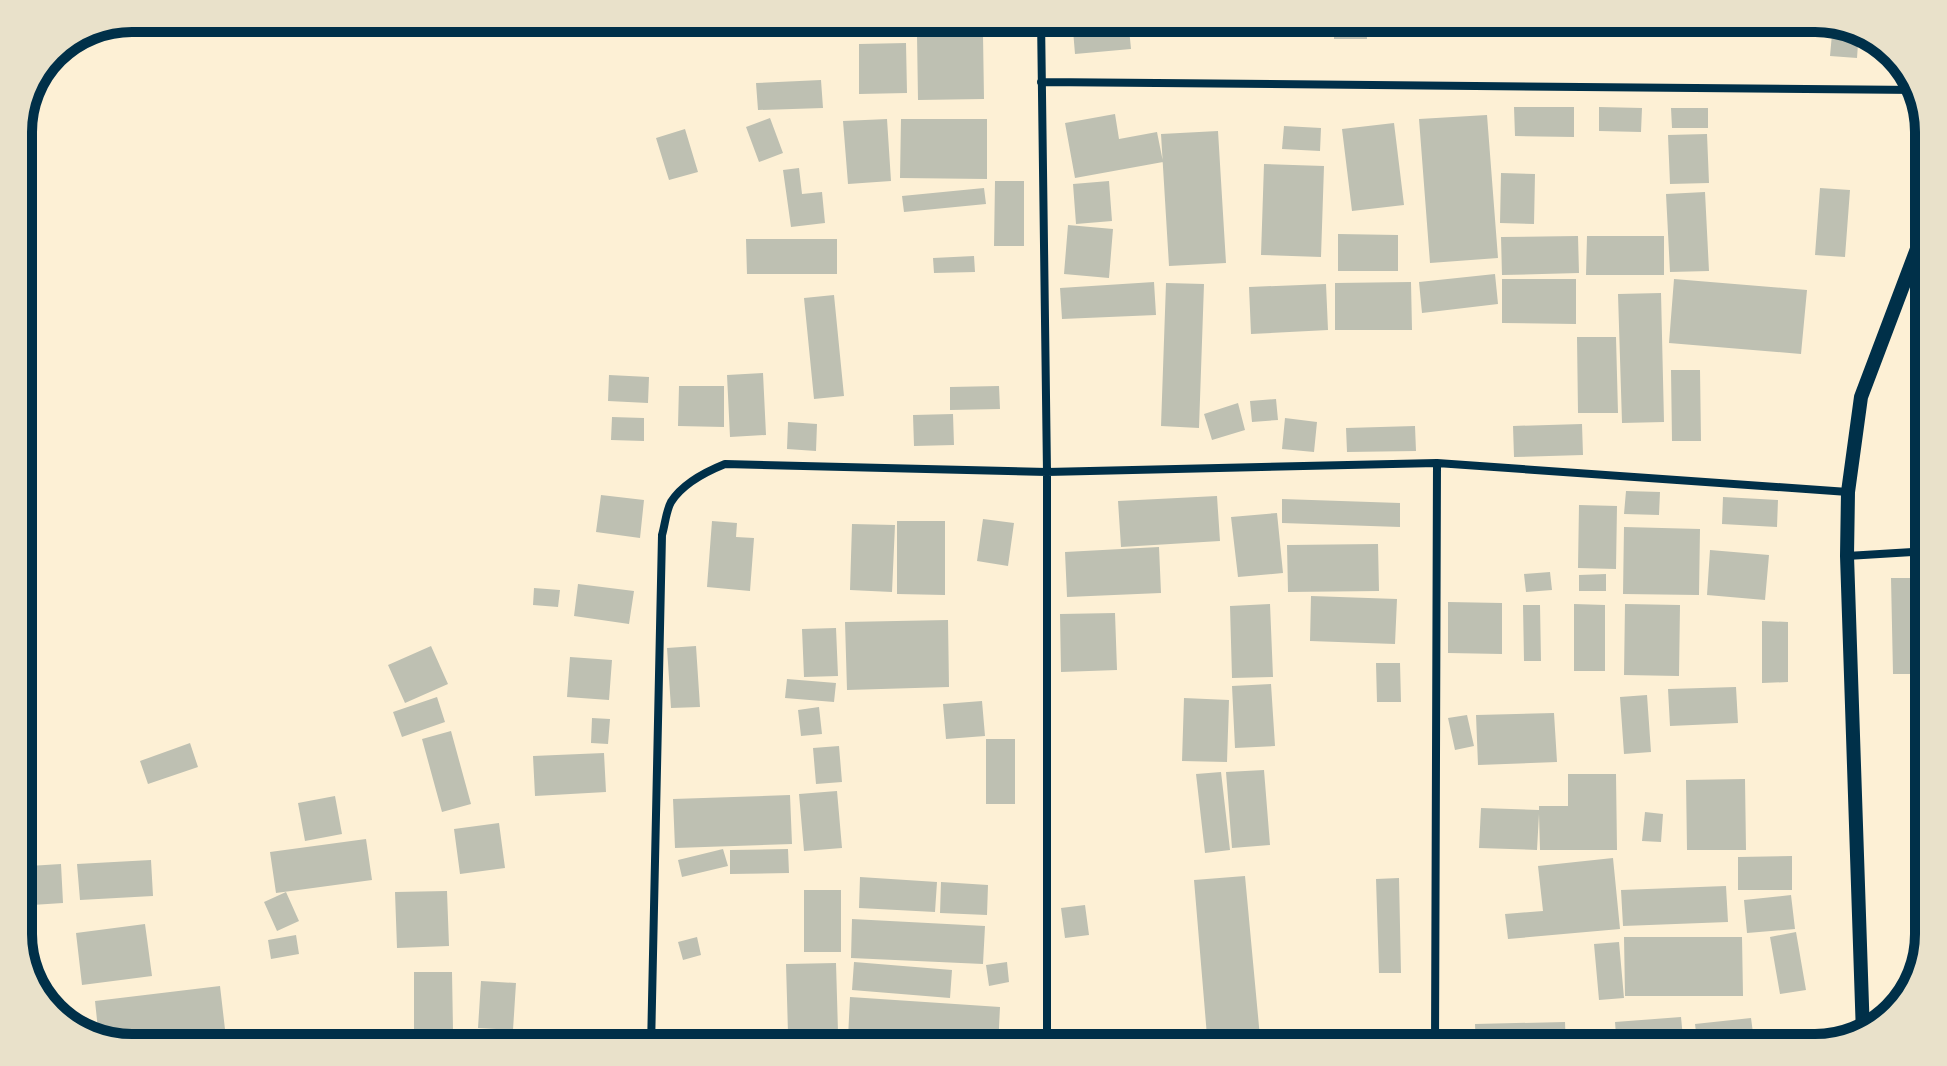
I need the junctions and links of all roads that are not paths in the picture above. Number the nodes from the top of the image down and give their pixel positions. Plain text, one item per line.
1 (1041, 32) edge
2 (1041, 82) junction
3 (1905, 90) edge
4 (1915, 254) edge
5 (1437, 463) junction
6 (1047, 472) junction
7 (1848, 492) junction
8 (1915, 552) edge
9 (1847, 556) junction
10 (1863, 1022) edge
11 (651, 1034) edge
12 (1047, 1034) edge
13 (1435, 1034) edge

1 - 2 street
2 - 3 street
2 - 6 street
4 - 7 street
5 - 6 street
5 - 7 street
5 - 13 street
6 - 11 street
6 - 12 street
7 - 9 street
8 - 9 street
9 - 10 street

